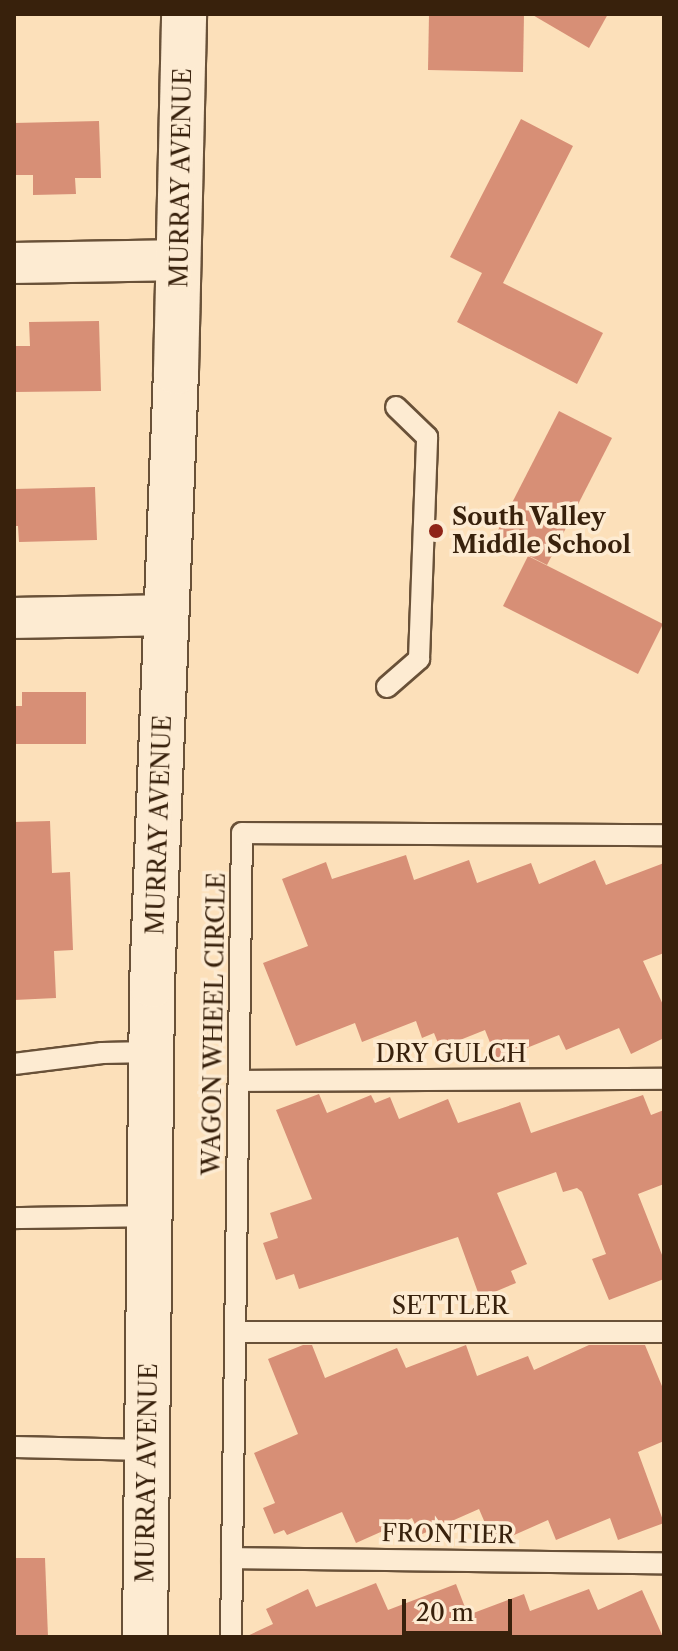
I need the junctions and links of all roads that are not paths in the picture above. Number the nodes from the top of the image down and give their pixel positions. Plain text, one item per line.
1 (184, 14) edge
2 (180, 260) junction
3 (14, 263) edge
4 (396, 407) dead end
5 (167, 615) junction
6 (14, 618) edge
7 (387, 687) dead end
8 (664, 835) edge
9 (151, 1052) junction
10 (14, 1064) edge
11 (664, 1079) edge
12 (239, 1081) junction
13 (149, 1216) junction
14 (14, 1218) edge
15 (235, 1332) junction
16 (664, 1332) edge
17 (14, 1447) edge
18 (147, 1450) junction
19 (232, 1558) junction
20 (664, 1563) edge
21 (145, 1637) edge
22 (231, 1637) edge

1 - 2 street, MURRAY AVENUE
2 - 3 street
2 - 5 street, MURRAY AVENUE
4 - 7 lane
5 - 6 street
5 - 9 street, MURRAY AVENUE
8 - 12 lane, WAGON WHEEL CIRCLE
9 - 10 lane
9 - 13 street, MURRAY AVENUE
11 - 12 lane, DRY GULCH
12 - 15 lane, WAGON WHEEL CIRCLE
13 - 14 lane
13 - 18 street, MURRAY AVENUE
15 - 16 lane, SETTLER
15 - 19 lane, WAGON WHEEL CIRCLE
17 - 18 lane
18 - 21 street, MURRAY AVENUE
19 - 20 lane, FRONTIER
19 - 22 lane, WAGON WHEEL CIRCLE

